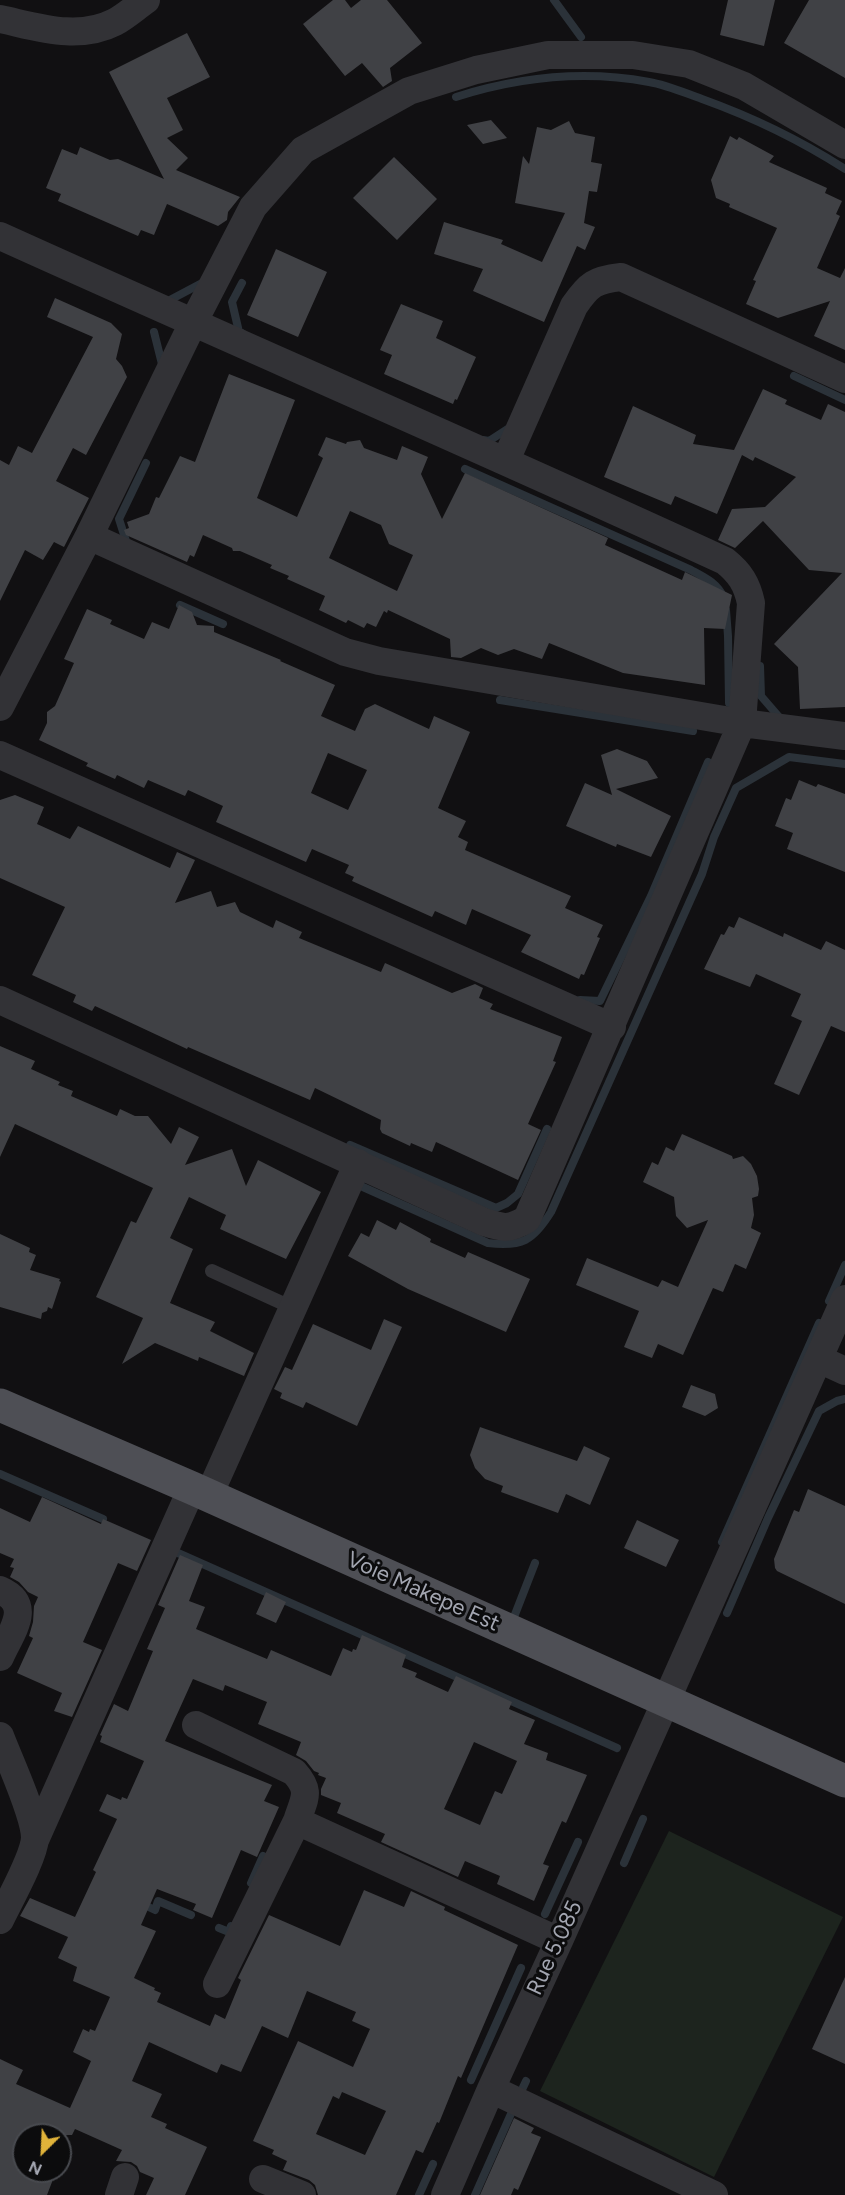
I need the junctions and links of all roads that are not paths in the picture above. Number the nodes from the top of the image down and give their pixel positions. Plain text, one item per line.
1 (146, 0) edge
2 (0, 19) edge
3 (845, 145) edge
4 (0, 236) edge
5 (193, 323) junction
6 (845, 379) edge
7 (506, 460) junction
8 (89, 536) junction
9 (0, 707) edge
10 (742, 723) junction
11 (845, 736) edge
12 (0, 754) edge
13 (0, 1000) edge
14 (612, 1027) junction
15 (358, 1163) junction
16 (212, 1271) dead end
17 (845, 1299) edge
18 (293, 1308) junction
19 (819, 1359) junction
20 (845, 1371) edge
21 (0, 1405) edge
22 (201, 1492) junction
23 (0, 1590) edge
24 (0, 1657) edge
25 (666, 1701) junction
26 (196, 1725) dead end
27 (0, 1736) edge
28 (845, 1781) edge
29 (297, 1821) junction
30 (35, 1840) junction
31 (0, 1920) edge
32 (559, 1941) junction
33 (217, 1984) dead end
34 (490, 2089) junction
35 (263, 2179) dead end
36 (302, 2195) edge
37 (445, 2195) edge
38 (714, 2195) edge

1 - 2 street
3 - 5 street
4 - 5 street
5 - 7 street
5 - 8 street
6 - 7 street
7 - 10 street
8 - 9 street
8 - 10 street
10 - 11 street
10 - 14 street
12 - 14 street
13 - 15 street
14 - 15 street
15 - 18 street
16 - 18 lane
17 - 19 street, Rue 5.085
18 - 22 street
19 - 20 street
19 - 25 street, Rue 5.085
21 - 22 main road, Voie Makepe Est
22 - 25 main road, Voie Makepe Est
22 - 30 street
23 - 24 street
25 - 28 main road, Voie Makepe Est
25 - 32 street, Rue 5.085
26 - 29 street
27 - 30 street
29 - 32 street
29 - 33 street
30 - 31 street
32 - 34 street, Rue 5.085
34 - 37 street, Rue 5.085
34 - 38 street
35 - 36 street

